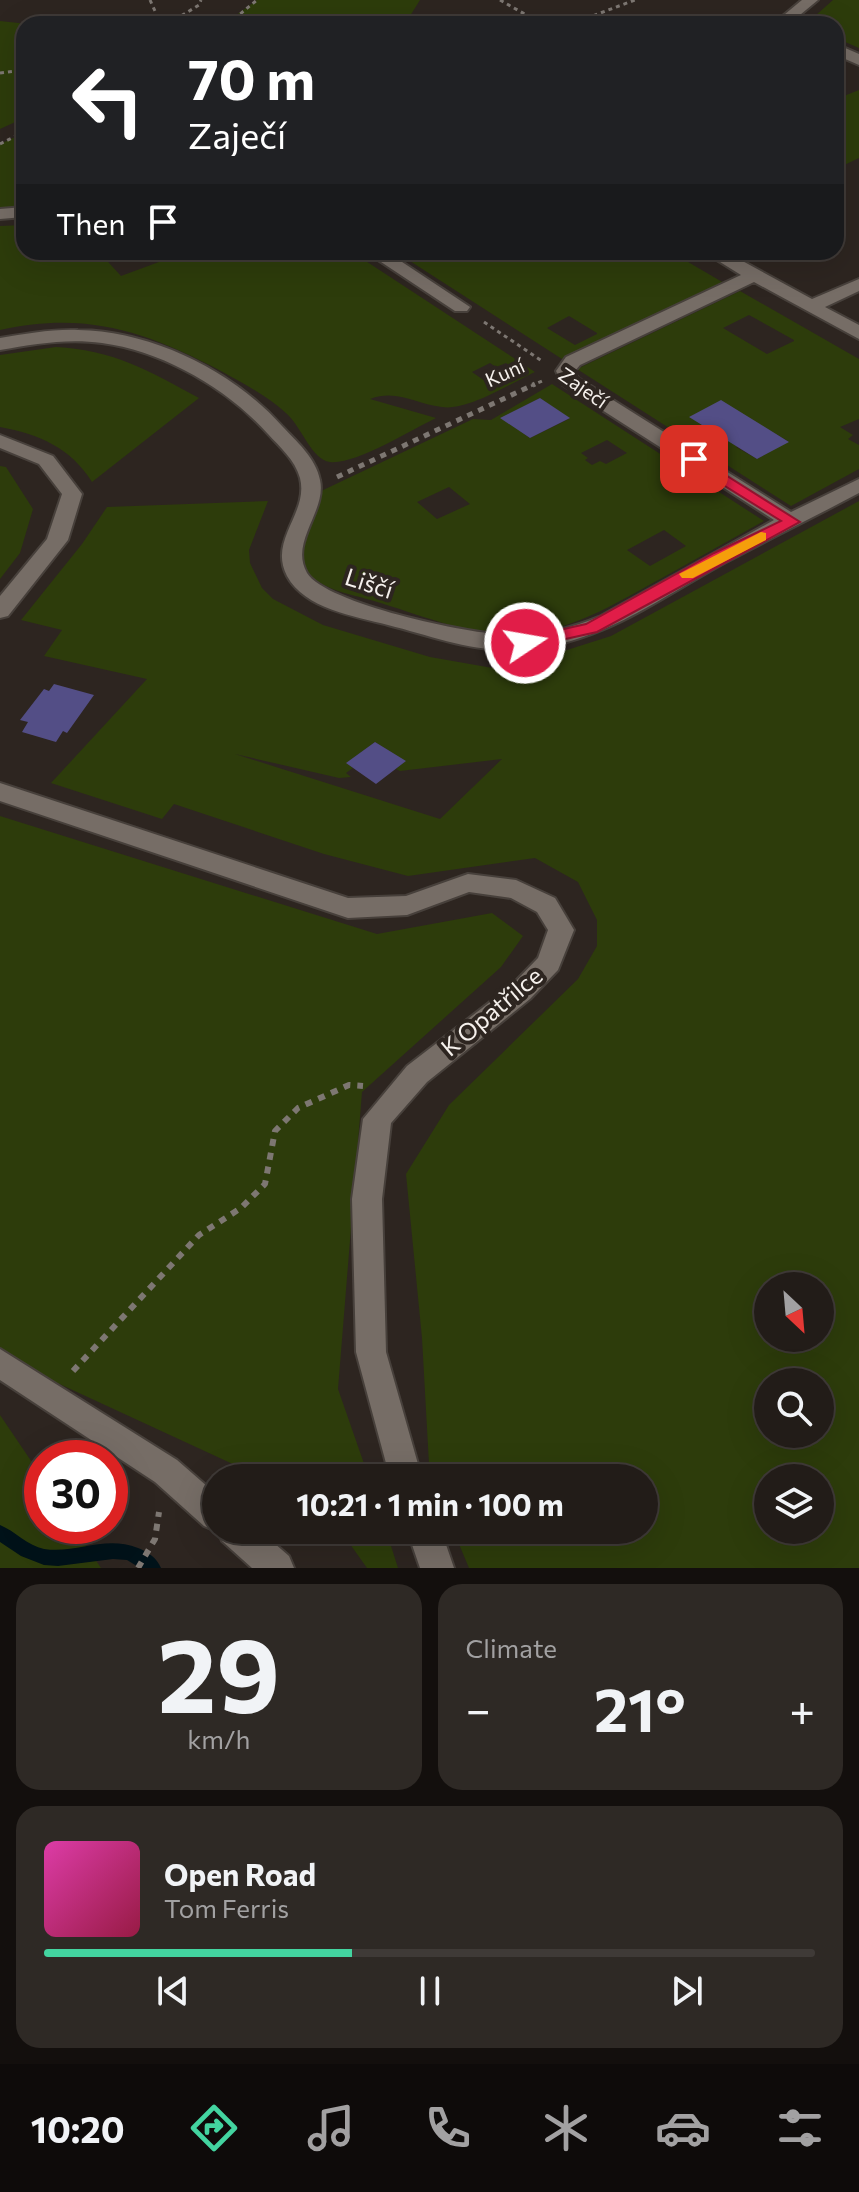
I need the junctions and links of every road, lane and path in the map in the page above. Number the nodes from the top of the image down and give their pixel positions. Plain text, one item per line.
1 (150, 0) edge
2 (201, 0) edge
3 (257, 0) edge
4 (500, 0) edge
5 (635, 0) edge
6 (811, 0) edge
7 (155, 11) dead end
8 (181, 16) edge
9 (238, 16) edge
10 (528, 16) edge
11 (592, 16) edge
12 (790, 16) edge
13 (388, 260) edge
14 (728, 260) edge
15 (755, 275) junction
16 (859, 284) edge
17 (812, 306) junction
18 (461, 307) joint
19 (859, 333) edge
20 (0, 344) edge
21 (565, 371) junction
22 (0, 441) edge
23 (311, 482) junction
24 (859, 485) edge
25 (792, 522) junction
26 (0, 611) edge
27 (0, 792) edge
28 (403, 1090) junction
29 (0, 1363) edge
30 (50, 1396) junction
31 (402, 1464) edge
32 (202, 1503) edge
33 (155, 1539) dead end
34 (250, 1544) edge
35 (429, 1544) edge
36 (138, 1568) edge
37 (277, 1568) edge
38 (437, 1568) edge

1 - 7 path
2 - 8 path
3 - 9 path
4 - 10 path
5 - 11 path
6 - 12 street
13 - 18 street
14 - 15 street
15 - 17 street
15 - 21 street
16 - 17 street
17 - 19 street
18 - 21 path, Zaječí
20 - 23 street
21 - 23 path, Kuní
21 - 25 street, Zaječí
22 - 26 street
23 - 25 street, Liščí
24 - 25 street, Liščí
27 - 28 street, K Opatřilce
28 - 30 path
28 - 31 street, K Opatřilce
29 - 30 street
30 - 32 street
33 - 36 path
34 - 37 street
35 - 38 street

